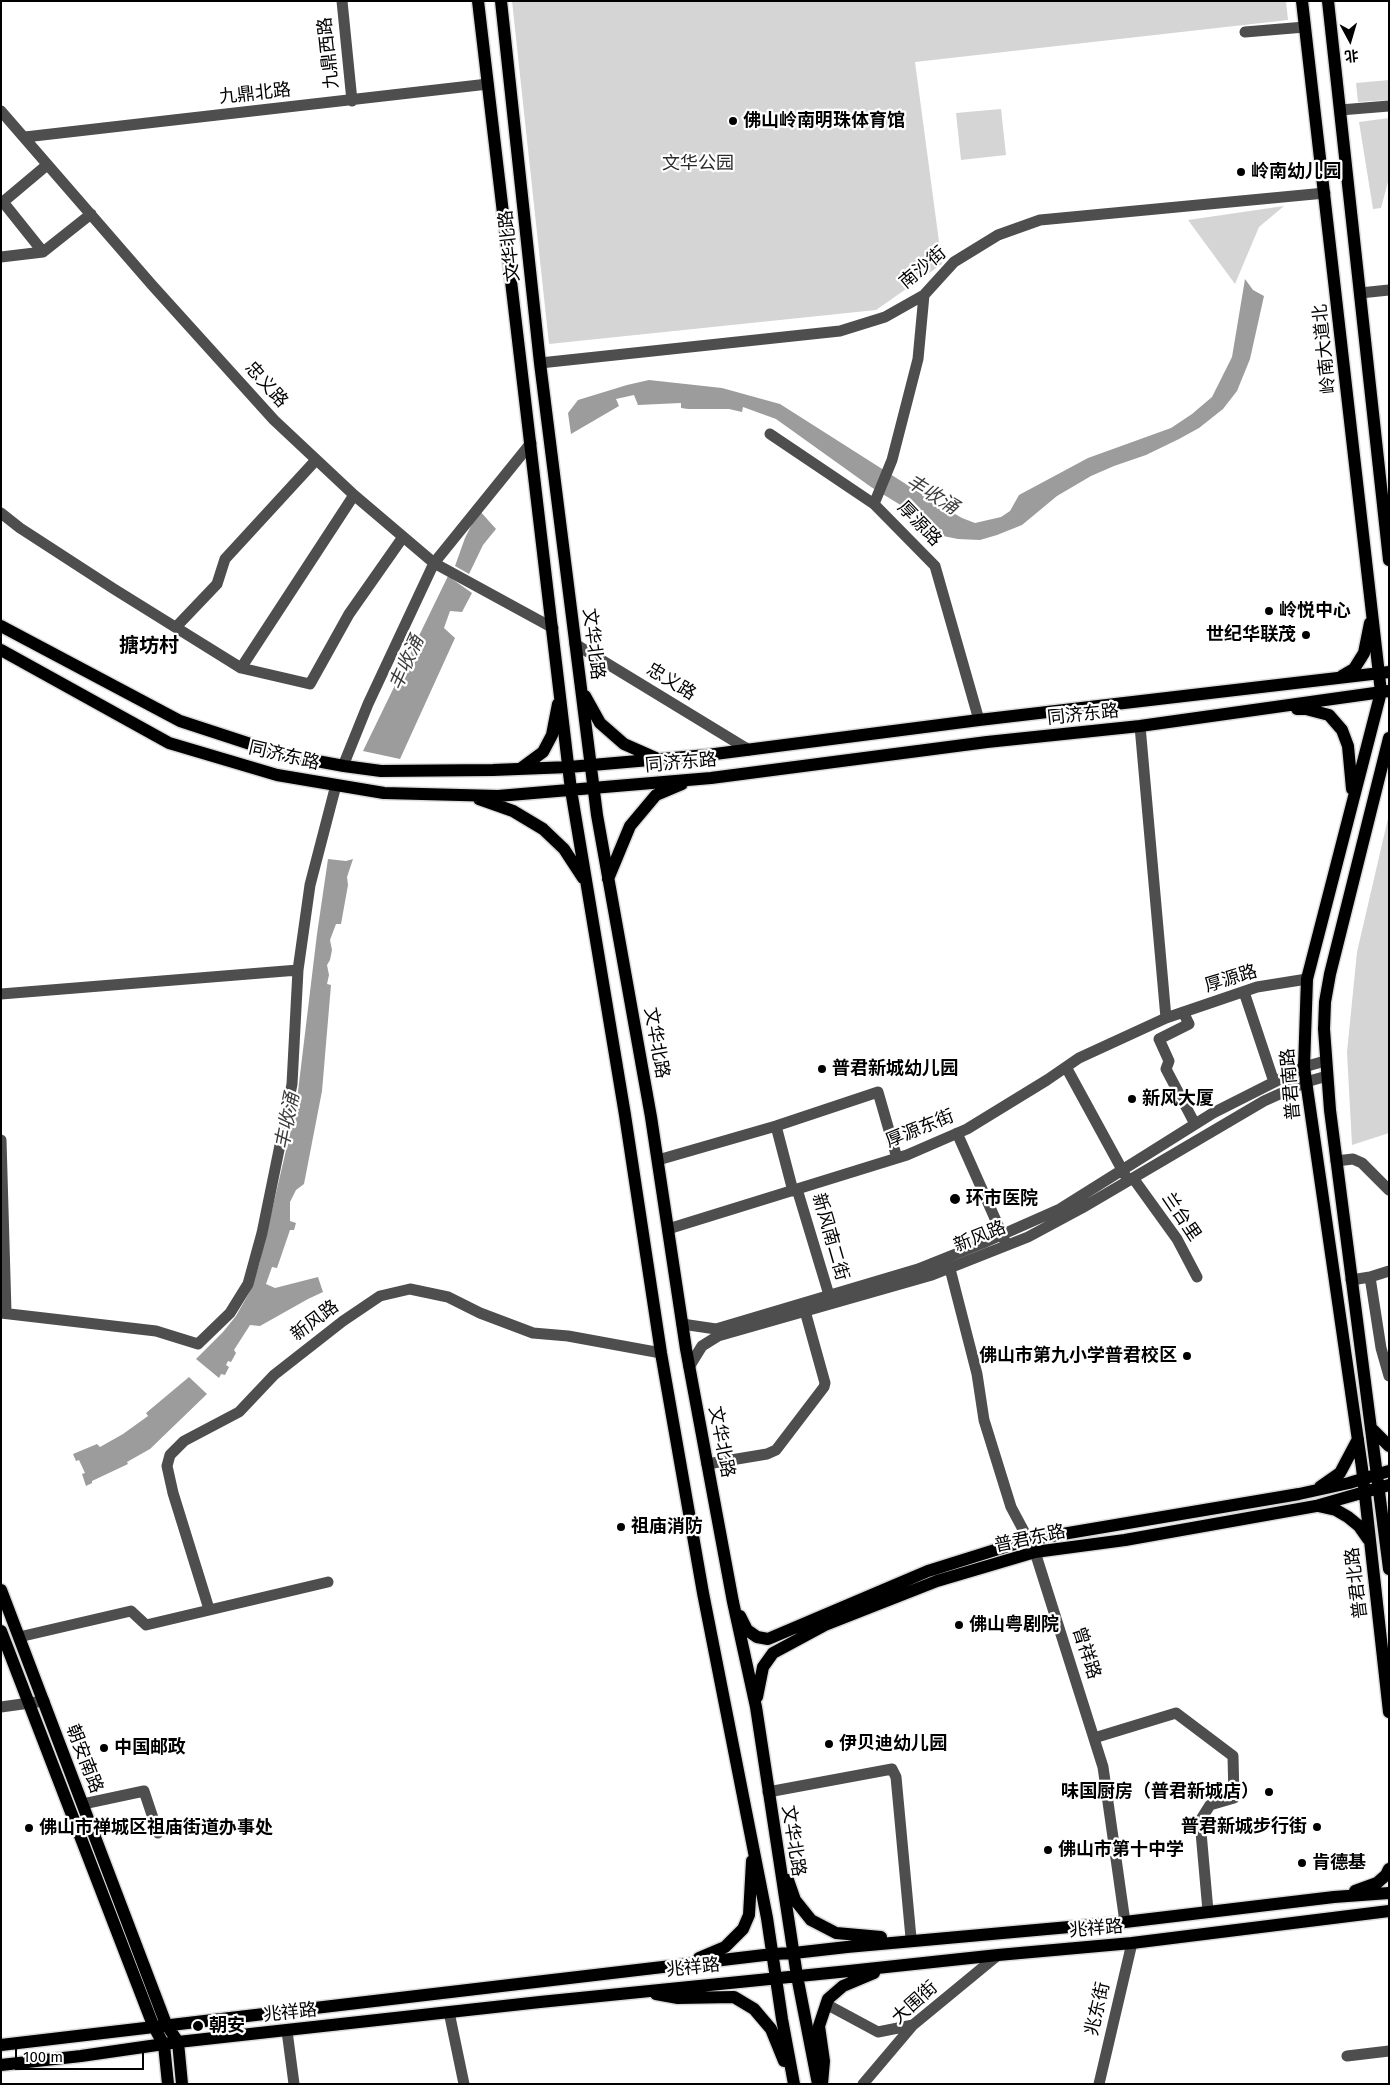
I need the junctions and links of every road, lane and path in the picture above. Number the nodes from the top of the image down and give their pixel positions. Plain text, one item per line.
1 (342, 1) edge
2 (478, 1) edge
3 (501, 1) edge
4 (1302, 1) edge
5 (1328, 1) edge
6 (1305, 28) junction
7 (1245, 32) dead end
8 (488, 84) junction
9 (352, 101) junction
10 (1389, 106) edge
11 (1, 110) edge
12 (1340, 110) junction
13 (25, 137) junction
14 (47, 165) junction
15 (1325, 194) junction
16 (91, 214) junction
17 (43, 252) junction
18 (1, 257) edge
19 (1389, 290) edge
20 (1360, 293) junction
21 (924, 295) junction
22 (1344, 361) junction
23 (540, 363) junction
24 (1372, 399) junction
25 (770, 434) dead end
26 (531, 443) junction
27 (316, 460) junction
28 (354, 495) junction
29 (874, 504) junction
30 (1, 513) edge
31 (403, 537) junction
32 (1389, 560) edge
33 (437, 565) junction
34 (1372, 611) junction
35 (1, 626) edge
36 (176, 628) junction
37 (552, 628) junction
38 (575, 644) junction
39 (1, 650) edge
40 (241, 668) junction
41 (1384, 673) edge
42 (1337, 678) junction
43 (581, 689) junction
44 (560, 692) junction
45 (1385, 692) edge
46 (1270, 708) junction
47 (979, 720) junction
48 (1140, 726) junction
49 (1389, 738) edge
50 (749, 750) junction
51 (1386, 754) edge
52 (660, 760) junction
53 (343, 766) junction
54 (591, 766) junction
55 (569, 767) junction
56 (520, 769) junction
57 (693, 780) junction
58 (337, 785) junction
59 (594, 788) junction
60 (572, 790) junction
61 (467, 795) junction
62 (1353, 801) junction
63 (608, 878) junction
64 (587, 884) junction
65 (298, 970) junction
66 (1307, 979) junction
67 (1244, 992) junction
68 (1, 994) edge
69 (1183, 1012) junction
70 (1166, 1018) junction
71 (1325, 1061) junction
72 (1066, 1067) junction
73 (1304, 1067) junction
74 (1327, 1076) junction
75 (1274, 1082) junction
76 (1306, 1082) junction
77 (1195, 1124) junction
78 (776, 1126) junction
79 (957, 1133) junction
80 (1, 1140) edge
81 (897, 1158) junction
82 (658, 1160) junction
83 (1336, 1161) junction
84 (1121, 1170) junction
85 (1130, 1179) junction
86 (795, 1190) junction
87 (1389, 1190) edge
88 (668, 1229) junction
89 (1004, 1240) junction
90 (948, 1263) junction
91 (1389, 1271) edge
92 (1197, 1277) dead end
93 (1370, 1277) junction
94 (1351, 1280) junction
95 (828, 1295) junction
96 (805, 1312) junction
97 (4, 1313) edge
98 (682, 1324) junction
99 (661, 1353) junction
100 (689, 1367) junction
101 (1389, 1376) edge
102 (1372, 1430) junction
103 (1358, 1439) junction
104 (1389, 1446) edge
105 (707, 1464) junction
106 (1383, 1473) edge
107 (1363, 1479) junction
108 (1384, 1486) edge
109 (1314, 1491) junction
110 (1364, 1492) junction
111 (1316, 1506) junction
112 (1389, 1528) edge
113 (1027, 1540) junction
114 (1369, 1541) junction
115 (1386, 1544) junction
116 (1035, 1552) junction
117 (1389, 1569) edge
118 (328, 1582) dead end
119 (1, 1590) edge
120 (733, 1602) junction
121 (209, 1609) junction
122 (1, 1631) edge
123 (19, 1637) junction
124 (768, 1639) junction
125 (773, 1653) junction
126 (44, 1701) junction
127 (30, 1703) junction
128 (1, 1707) edge
129 (756, 1707) junction
130 (1389, 1712) edge
131 (1094, 1738) junction
132 (768, 1792) junction
133 (83, 1804) junction
134 (158, 1833) dead end
135 (753, 1846) junction
136 (776, 1848) junction
137 (1389, 1869) edge
138 (1389, 1893) edge
139 (1334, 1897) junction
140 (1208, 1912) junction
141 (1389, 1912) edge
142 (1125, 1922) junction
143 (917, 1939) junction
144 (1132, 1943) junction
145 (773, 1954) junction
146 (794, 1954) junction
147 (998, 1955) junction
148 (687, 1964) junction
149 (906, 1964) junction
150 (797, 1976) junction
151 (776, 1977) junction
152 (639, 1992) junction
153 (826, 2004) junction
154 (449, 2012) junction
155 (160, 2025) junction
156 (913, 2025) junction
157 (287, 2031) junction
158 (178, 2042) junction
159 (1, 2045) edge
160 (164, 2045) junction
161 (1389, 2051) edge
162 (1347, 2056) dead end
163 (1, 2065) edge
164 (168, 2084) edge
165 (182, 2084) edge
166 (294, 2084) edge
167 (464, 2084) edge
168 (793, 2084) edge
169 (818, 2084) edge
170 (822, 2084) edge
171 (863, 2084) edge
172 (1099, 2084) edge

1 - 9 street, 九鼎西路
2 - 8 main road, 文华北路
3 - 23 main road, 文华北路
4 - 6 main road, 岭南大道北
5 - 12 main road
6 - 7 street
6 - 15 main road, 岭南大道北
8 - 9 street, 九鼎北路
8 - 26 main road, 文华北路
9 - 13 street, 九鼎北路
10 - 12 street
11 - 13 street, 忠义路
12 - 20 main road
13 - 14 street, 忠义路
14 - 16 street, 忠义路
14 - 17 street
15 - 21 street, 南沙街
15 - 22 main road, 岭南大道北
16 - 17 street
16 - 27 street, 忠义路
17 - 18 street
19 - 20 street
20 - 24 main road
21 - 23 street, 南沙街
21 - 29 street, 厚源路
22 - 24 main road
22 - 34 main road, 岭南大道北
23 - 38 main road, 文华北路
24 - 32 main road
25 - 29 street
26 - 33 street
26 - 37 main road, 文华北路
27 - 28 street, 忠义路
27 - 36 street
28 - 31 street, 忠义路
28 - 40 street
29 - 47 street, 厚源路
30 - 36 street
31 - 33 street, 忠义路
31 - 40 street
33 - 37 street, 忠义路
33 - 53 street
34 - 41 main road, 岭南大道北
34 - 42 main road
35 - 53 main road, 同济东路
36 - 40 street
37 - 44 main road, 文华北路
38 - 43 main road, 文华北路
38 - 50 street, 忠义路
39 - 58 main road, 同济东路
41 - 42 main road, 同济东路
41 - 45 main road, 岭南大道北
42 - 47 main road, 同济东路
43 - 52 main road
43 - 54 main road, 文华北路
44 - 55 main road, 文华北路
44 - 56 main road
45 - 46 main road, 同济东路
45 - 62 main road, 普君南路
46 - 48 main road, 同济东路
46 - 62 main road
47 - 50 main road, 同济东路
48 - 57 main road, 同济东路
48 - 70 street
49 - 51 main road, 普君南路
50 - 52 main road, 同济东路
51 - 71 main road, 普君南路
52 - 54 main road, 同济东路
53 - 56 main road, 同济东路
54 - 55 main road, 同济东路
54 - 59 main road, 文华北路
55 - 56 main road, 同济东路
55 - 60 main road, 文华北路
57 - 59 main road, 同济东路
57 - 63 main road
58 - 61 main road, 同济东路
58 - 65 street
59 - 60 main road, 同济东路
59 - 63 main road, 文华北路
60 - 61 main road, 同济东路
60 - 64 main road, 文华北路
61 - 64 main road
62 - 66 main road, 普君南路
63 - 82 main road, 文华北路
64 - 99 main road, 文华北路
65 - 68 street
65 - 97 street
66 - 67 street, 厚源路
66 - 73 main road, 普君南路
67 - 69 street, 厚源路
67 - 75 street
69 - 70 street, 厚源路
69 - 77 street
70 - 72 street, 厚源东街
71 - 73 street, 新风路
71 - 74 main road, 普君南路
72 - 79 street, 厚源东街
72 - 84 street, 兰台里
73 - 75 street, 新风路
73 - 76 main road, 普君南路
74 - 76 street, 新风路
74 - 83 main road, 普君南路
75 - 77 street, 新风路
76 - 85 street, 新风路
76 - 103 main road, 普君南路
77 - 84 street, 新风路
78 - 81 street
78 - 82 street
78 - 86 street, 新风南二街
79 - 81 street, 厚源东街
79 - 89 street
80 - 97 street
81 - 86 street, 厚源东街
82 - 88 main road, 文华北路
83 - 87 street
83 - 94 main road, 普君南路
84 - 85 street, 兰台里
84 - 89 street, 新风路
85 - 89 street, 新风路
85 - 92 street, 兰台里
86 - 88 street, 厚源东街
86 - 95 street, 新风南二街
88 - 98 main road, 文华北路
89 - 90 street, 新风路
90 - 95 street, 新风路
90 - 96 street, 新风路
90 - 113 street, 曾祥路
91 - 93 street
93 - 94 street
93 - 101 street
94 - 102 main road, 普君南路
95 - 98 street, 新风路
96 - 100 street, 新风路
96 - 105 street
98 - 100 main road, 文华北路
99 - 121 street, 新风路
99 - 135 main road, 文华北路
100 - 105 main road, 文华北路
102 - 104 main road
102 - 106 main road, 普君南路
103 - 107 main road, 普君南路
103 - 109 main road
105 - 120 main road, 文华北路
106 - 107 main road, 普君东路
106 - 108 main road, 普君北路
107 - 109 main road, 普君东路
107 - 110 main road, 普君北路
108 - 110 main road, 普君东路
108 - 115 main road, 普君北路
109 - 113 main road, 普君东路
110 - 111 main road, 普君东路
110 - 114 main road, 普君北路
111 - 114 main road
111 - 116 main road, 普君东路
112 - 115 main road
113 - 116 street, 曾祥路
113 - 124 main road, 普君东路
114 - 130 main road, 普君北路
115 - 117 main road, 普君北路
116 - 125 main road, 普君东路
116 - 131 street, 曾祥路
118 - 121 street
119 - 123 main road, 朝安南路
120 - 124 main road
120 - 129 main road, 文华北路
121 - 123 street
122 - 127 main road, 朝安南路
123 - 126 main road, 朝安南路
124 - 125 main road
125 - 129 main road
126 - 127 street
126 - 133 main road, 朝安南路
127 - 128 street
127 - 155 main road, 朝安南路
129 - 132 main road, 文华北路
131 - 140 street
131 - 142 street, 曾祥路
132 - 136 main road, 文华北路
132 - 143 street
133 - 134 street
133 - 155 main road, 朝安南路
135 - 145 main road, 文华北路
135 - 148 main road
136 - 143 main road
136 - 146 main road, 文华北路
137 - 139 main road
138 - 139 main road, 兆祥路
139 - 140 main road, 兆祥路
140 - 142 main road, 兆祥路
141 - 144 main road, 兆祥路
142 - 143 main road, 兆祥路
143 - 146 main road, 兆祥路
144 - 147 main road, 兆祥路
144 - 172 street, 兆东街
145 - 146 main road, 兆祥路
145 - 148 main road, 兆祥路
145 - 151 main road, 文华北路
146 - 150 main road, 文华北路
147 - 149 main road, 兆祥路
147 - 156 street, 大围街
148 - 155 main road, 兆祥路
149 - 150 main road, 兆祥路
149 - 153 main road
150 - 151 main road, 兆祥路
150 - 169 main road, 文华北路
151 - 152 main road, 兆祥路
151 - 168 main road, 文华北路
152 - 154 main road, 兆祥路
152 - 168 main road
153 - 156 street
153 - 170 main road
154 - 157 main road, 兆祥路
154 - 167 street
155 - 158 main road
155 - 159 main road, 兆祥路
155 - 160 main road
156 - 171 street, 大围街
157 - 158 main road, 兆祥路
157 - 166 street
158 - 160 main road, 兆祥路
158 - 165 main road
160 - 163 main road, 兆祥路
160 - 164 main road
161 - 162 street

